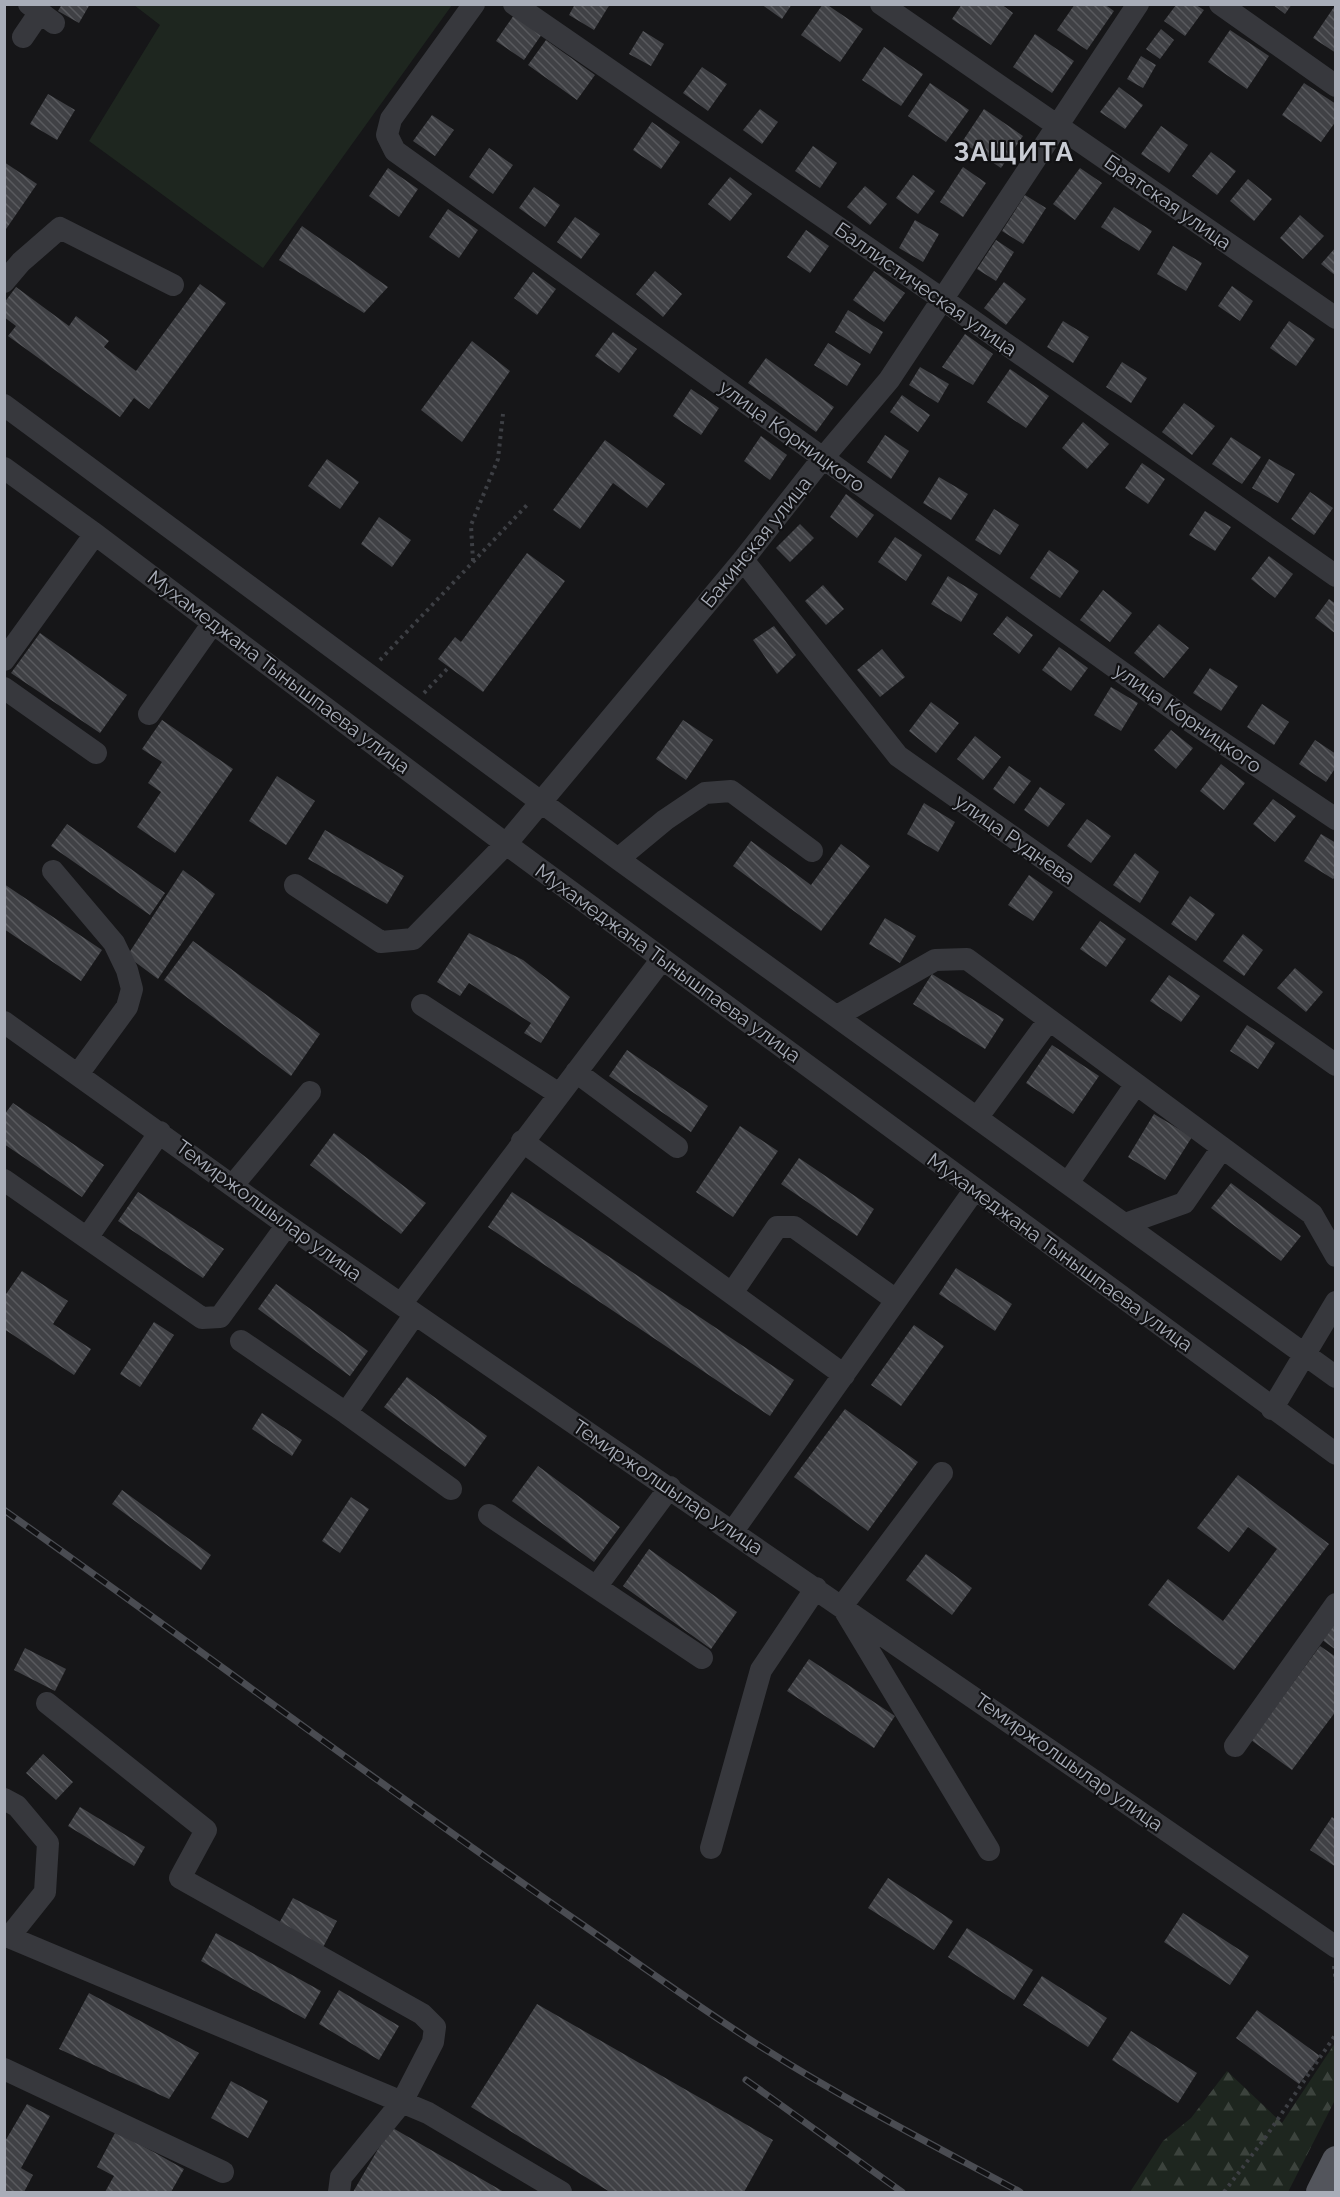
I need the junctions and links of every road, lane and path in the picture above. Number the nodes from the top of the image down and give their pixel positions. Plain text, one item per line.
1 (474, 4) edge
2 (514, 4) edge
3 (881, 4) edge
4 (1138, 4) edge
5 (1220, 4) edge
6 (41, 13) edge
7 (23, 37) dead end
8 (1335, 86) edge
9 (1056, 126) junction
10 (4, 282) edge
11 (173, 285) dead end
12 (942, 299) junction
13 (1335, 318) edge
14 (4, 405) edge
15 (503, 414) dead end
16 (823, 458) junction
17 (4, 468) edge
18 (527, 505) dead end
19 (95, 534) junction
20 (743, 560) junction
21 (473, 562) junction
22 (1335, 576) edge
23 (213, 622) junction
24 (4, 660) edge
25 (449, 667) dead end
26 (368, 674) junction
27 (4, 688) edge
28 (411, 706) junction
29 (149, 714) dead end
30 (96, 753) dead end
31 (541, 802) junction
32 (1335, 819) edge
33 (506, 844) junction
34 (812, 851) dead end
35 (618, 859) junction
36 (53, 871) dead end
37 (295, 885) dead end
38 (662, 959) junction
39 (422, 1005) dead end
40 (837, 1016) junction
41 (1049, 1020) junction
42 (4, 1022) edge
43 (1335, 1065) edge
44 (576, 1072) junction
45 (78, 1074) junction
46 (1136, 1084) junction
47 (310, 1092) dead end
48 (559, 1094) junction
49 (977, 1118) junction
50 (160, 1132) junction
51 (522, 1142) junction
52 (677, 1147) dead end
53 (1222, 1148) junction
54 (4, 1180) edge
55 (1068, 1183) junction
56 (233, 1185) junction
57 (975, 1189) junction
58 (1125, 1224) junction
59 (287, 1225) junction
60 (87, 1238) junction
61 (1335, 1256) edge
62 (732, 1293) junction
63 (896, 1300) junction
64 (1335, 1302) edge
65 (408, 1309) junction
66 (241, 1341) dead end
67 (1304, 1354) junction
68 (844, 1375) junction
69 (1335, 1377) edge
70 (1272, 1409) junction
71 (346, 1413) junction
72 (1335, 1454) edge
73 (942, 1473) dead end
74 (670, 1487) junction
75 (451, 1489) dead end
76 (489, 1515) dead end
77 (734, 1531) junction
78 (596, 1587) junction
79 (816, 1588) junction
80 (1335, 1604) edge
81 (842, 1606) junction
82 (702, 1658) dead end
83 (47, 1703) dead end
84 (1235, 1746) dead end
85 (4, 1799) edge
86 (711, 1848) dead end
87 (989, 1850) dead end
88 (7, 1936) edge
89 (1335, 1947) edge
90 (1335, 2034) edge
91 (4, 2069) edge
92 (402, 2102) junction
93 (1335, 2160) edge
94 (223, 2172) dead end
95 (339, 2193) edge
96 (561, 2193) edge
97 (1224, 2193) edge
98 (1320, 2193) edge

1 - 16 street, улица Корницкого
2 - 12 street, Баллистическая улица
3 - 9 street, Братская улица
4 - 9 street, Бакинская улица
5 - 8 street
6 - 7 street
9 - 12 street, Бакинская улица
9 - 13 street, Братская улица
10 - 11 street
12 - 16 street, Бакинская улица
12 - 22 street, Баллистическая улица
14 - 26 street
15 - 21 path
16 - 20 street, Бакинская улица
16 - 32 street, улица Корницкого
17 - 19 street, Мухамеджана Тынышпаева улица
18 - 21 path
19 - 23 street, Мухамеджана Тынышпаева улица
19 - 24 street
20 - 31 street, Бакинская улица
20 - 43 street, улица Руднева
21 - 26 path
23 - 29 street
23 - 33 street, Мухамеджана Тынышпаева улица
25 - 28 path
26 - 28 street
27 - 30 street
28 - 31 street
31 - 33 street, Бакинская улица
31 - 35 street
33 - 37 street, Бакинская улица
33 - 38 street, Мухамеджана Тынышпаева улица
34 - 35 street
35 - 40 street
36 - 45 street
38 - 44 street
38 - 57 street, Мухамеджана Тынышпаева улица
39 - 48 street
40 - 41 street
40 - 49 street
41 - 46 street
41 - 49 street
42 - 45 street, Темиржолшылар улица
44 - 48 street
44 - 52 street
45 - 50 street, Темиржолшылар улица
46 - 53 street
46 - 55 street
47 - 56 street
48 - 51 street
49 - 55 street
50 - 56 street, Темиржолшылар улица
50 - 60 street
51 - 62 street
51 - 65 street
53 - 58 street
53 - 61 street
54 - 60 street
55 - 58 street
56 - 59 street, Темиржолшылар улица
57 - 63 street
57 - 70 street, Мухамеджана Тынышпаева улица
58 - 67 street
59 - 60 street
59 - 65 street, Темиржолшылар улица
62 - 63 street
62 - 68 street
63 - 68 street
64 - 67 street
65 - 71 street
65 - 74 street, Темиржолшылар улица
66 - 71 street
67 - 69 street
67 - 70 street
68 - 77 street
70 - 72 street, Мухамеджана Тынышпаева улица
71 - 75 street
73 - 81 street
74 - 77 street, Темиржолшылар улица
74 - 78 street
76 - 78 street
77 - 79 street, Темиржолшылар улица
78 - 82 street
79 - 81 street, Темиржолшылар улица
79 - 86 street
80 - 84 street
81 - 87 street
81 - 89 street, Темиржолшылар улица
83 - 92 street
85 - 88 street
88 - 92 street
90 - 97 path
91 - 94 street
92 - 95 street
92 - 96 street
93 - 98 main road

